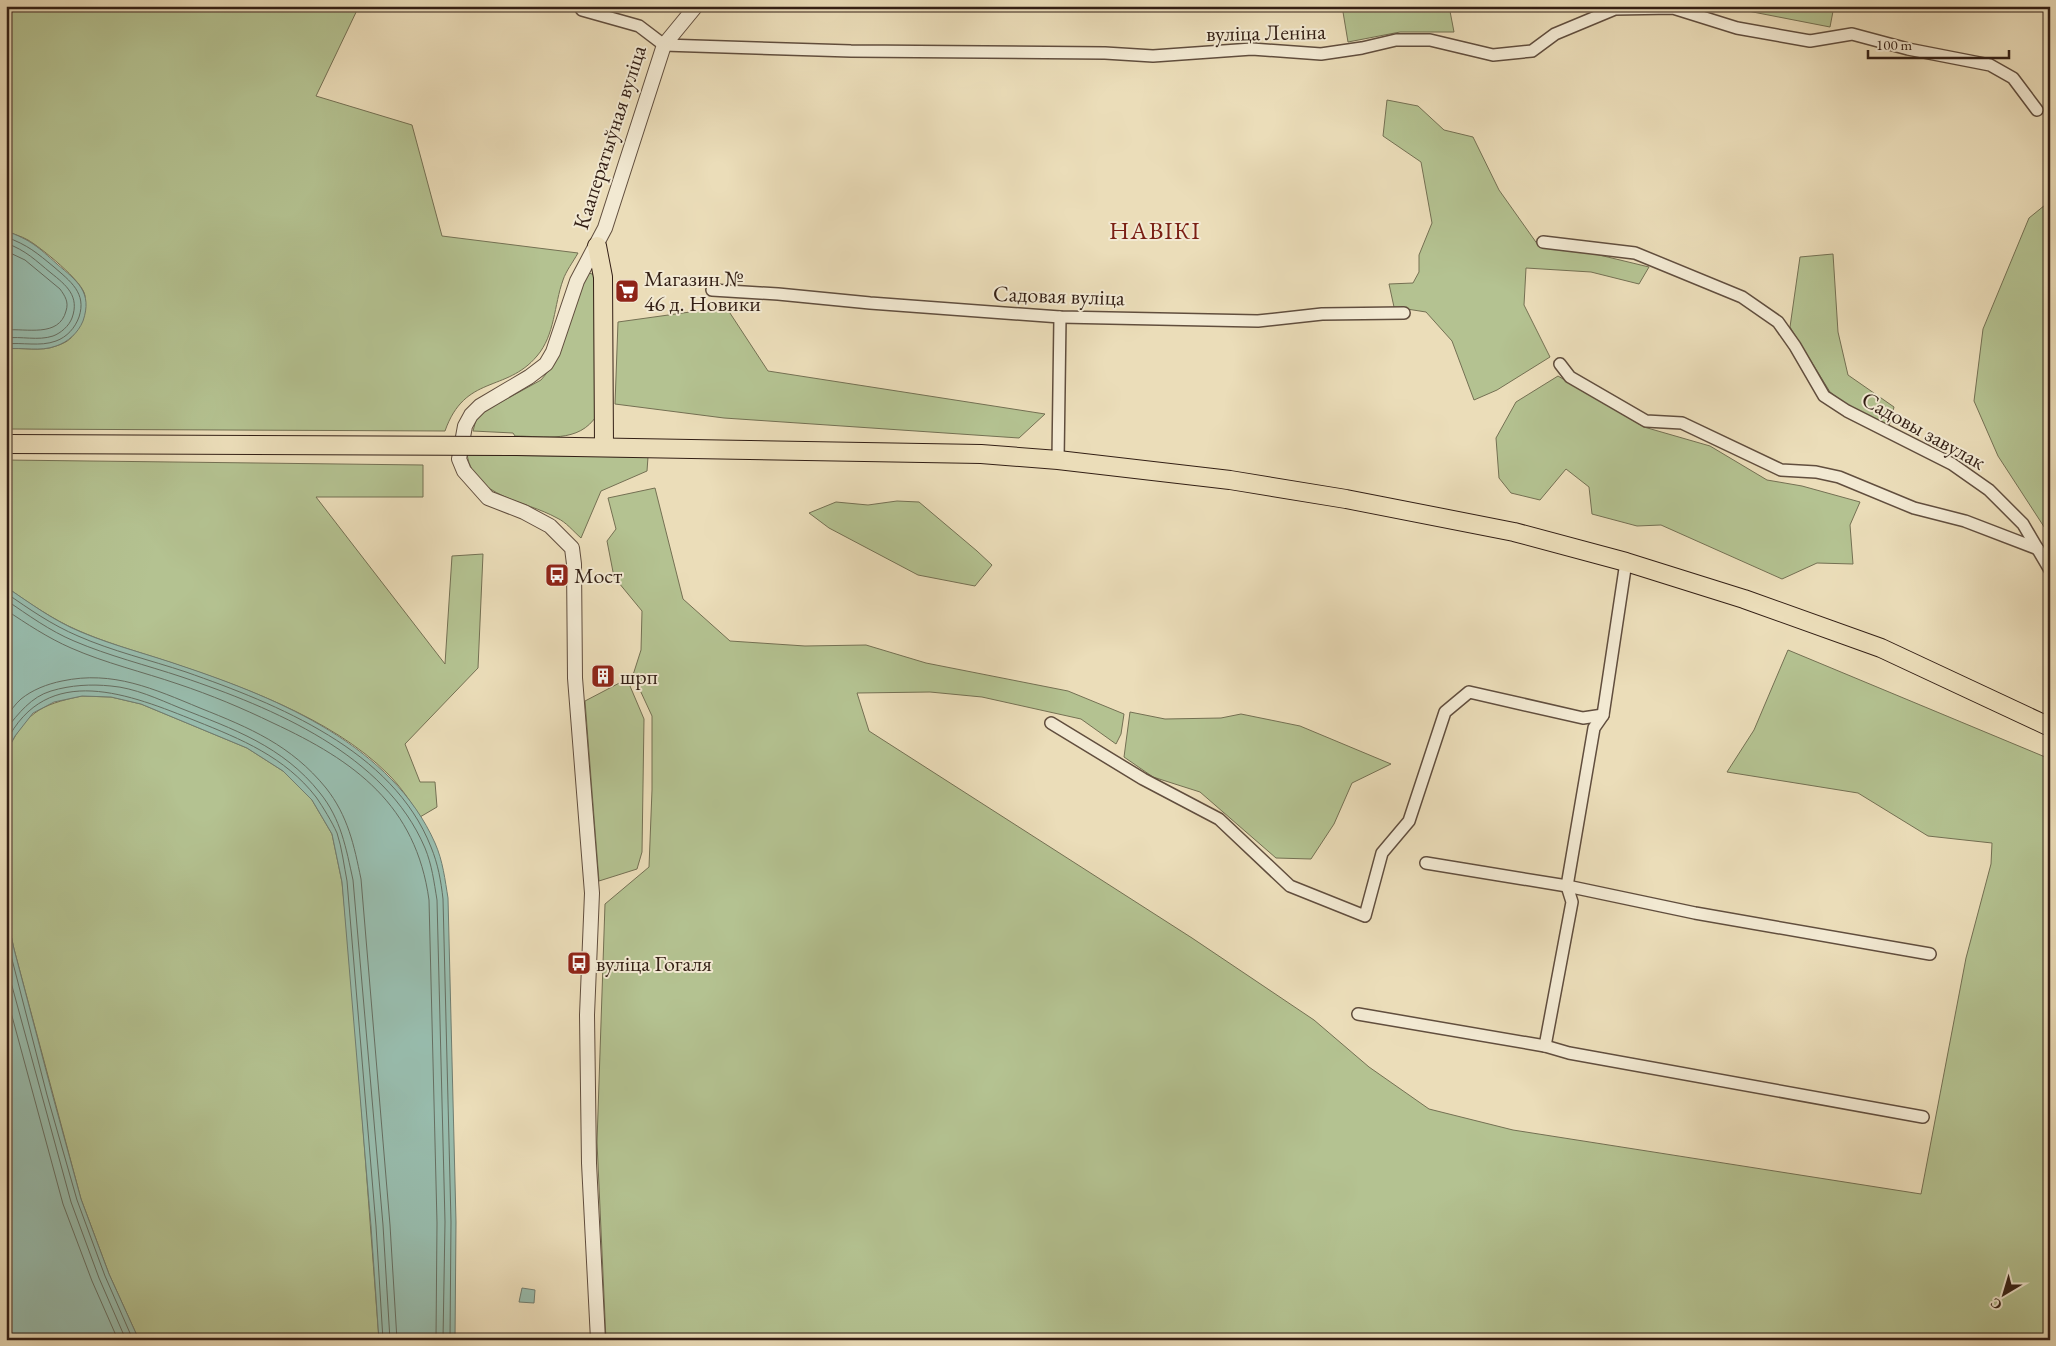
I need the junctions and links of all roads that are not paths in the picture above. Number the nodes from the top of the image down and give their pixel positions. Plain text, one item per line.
1 (580, 6) edge
2 (696, 6) edge
3 (664, 44) junction
4 (2038, 110) dead end
5 (1543, 242) dead end
6 (597, 246) junction
7 (712, 290) dead end
8 (1404, 313) dead end
9 (1060, 318) junction
10 (1560, 364) dead end
11 (6, 444) edge
12 (604, 447) junction
13 (1058, 460) junction
14 (2038, 549) junction
15 (1626, 562) junction
16 (2050, 570) edge
17 (1602, 715) junction
18 (1050, 722) dead end
19 (2050, 727) edge
20 (1426, 864) dead end
21 (1567, 886) junction
22 (1930, 954) dead end
23 (1358, 1014) dead end
24 (1545, 1046) junction
25 (1923, 1116) dead end
26 (598, 1340) edge

1 - 3 street, Кааператыўная вуліца
2 - 3 street
3 - 4 street, вуліца Леніна
3 - 6 street, Кааператыўная вуліца
5 - 14 street, Садовы завулак
6 - 12 main road
6 - 26 street, Кааператыўная вуліца
7 - 9 street, Садовая вуліца
8 - 9 street, Садовая вуліца
9 - 13 street
10 - 14 street
11 - 12 main road, bridge
12 - 13 main road
13 - 15 main road
14 - 16 street, Садовы завулак
15 - 17 street
15 - 19 main road
17 - 18 street
17 - 21 street
20 - 21 street
21 - 22 street
21 - 24 street
23 - 24 street
24 - 25 street

